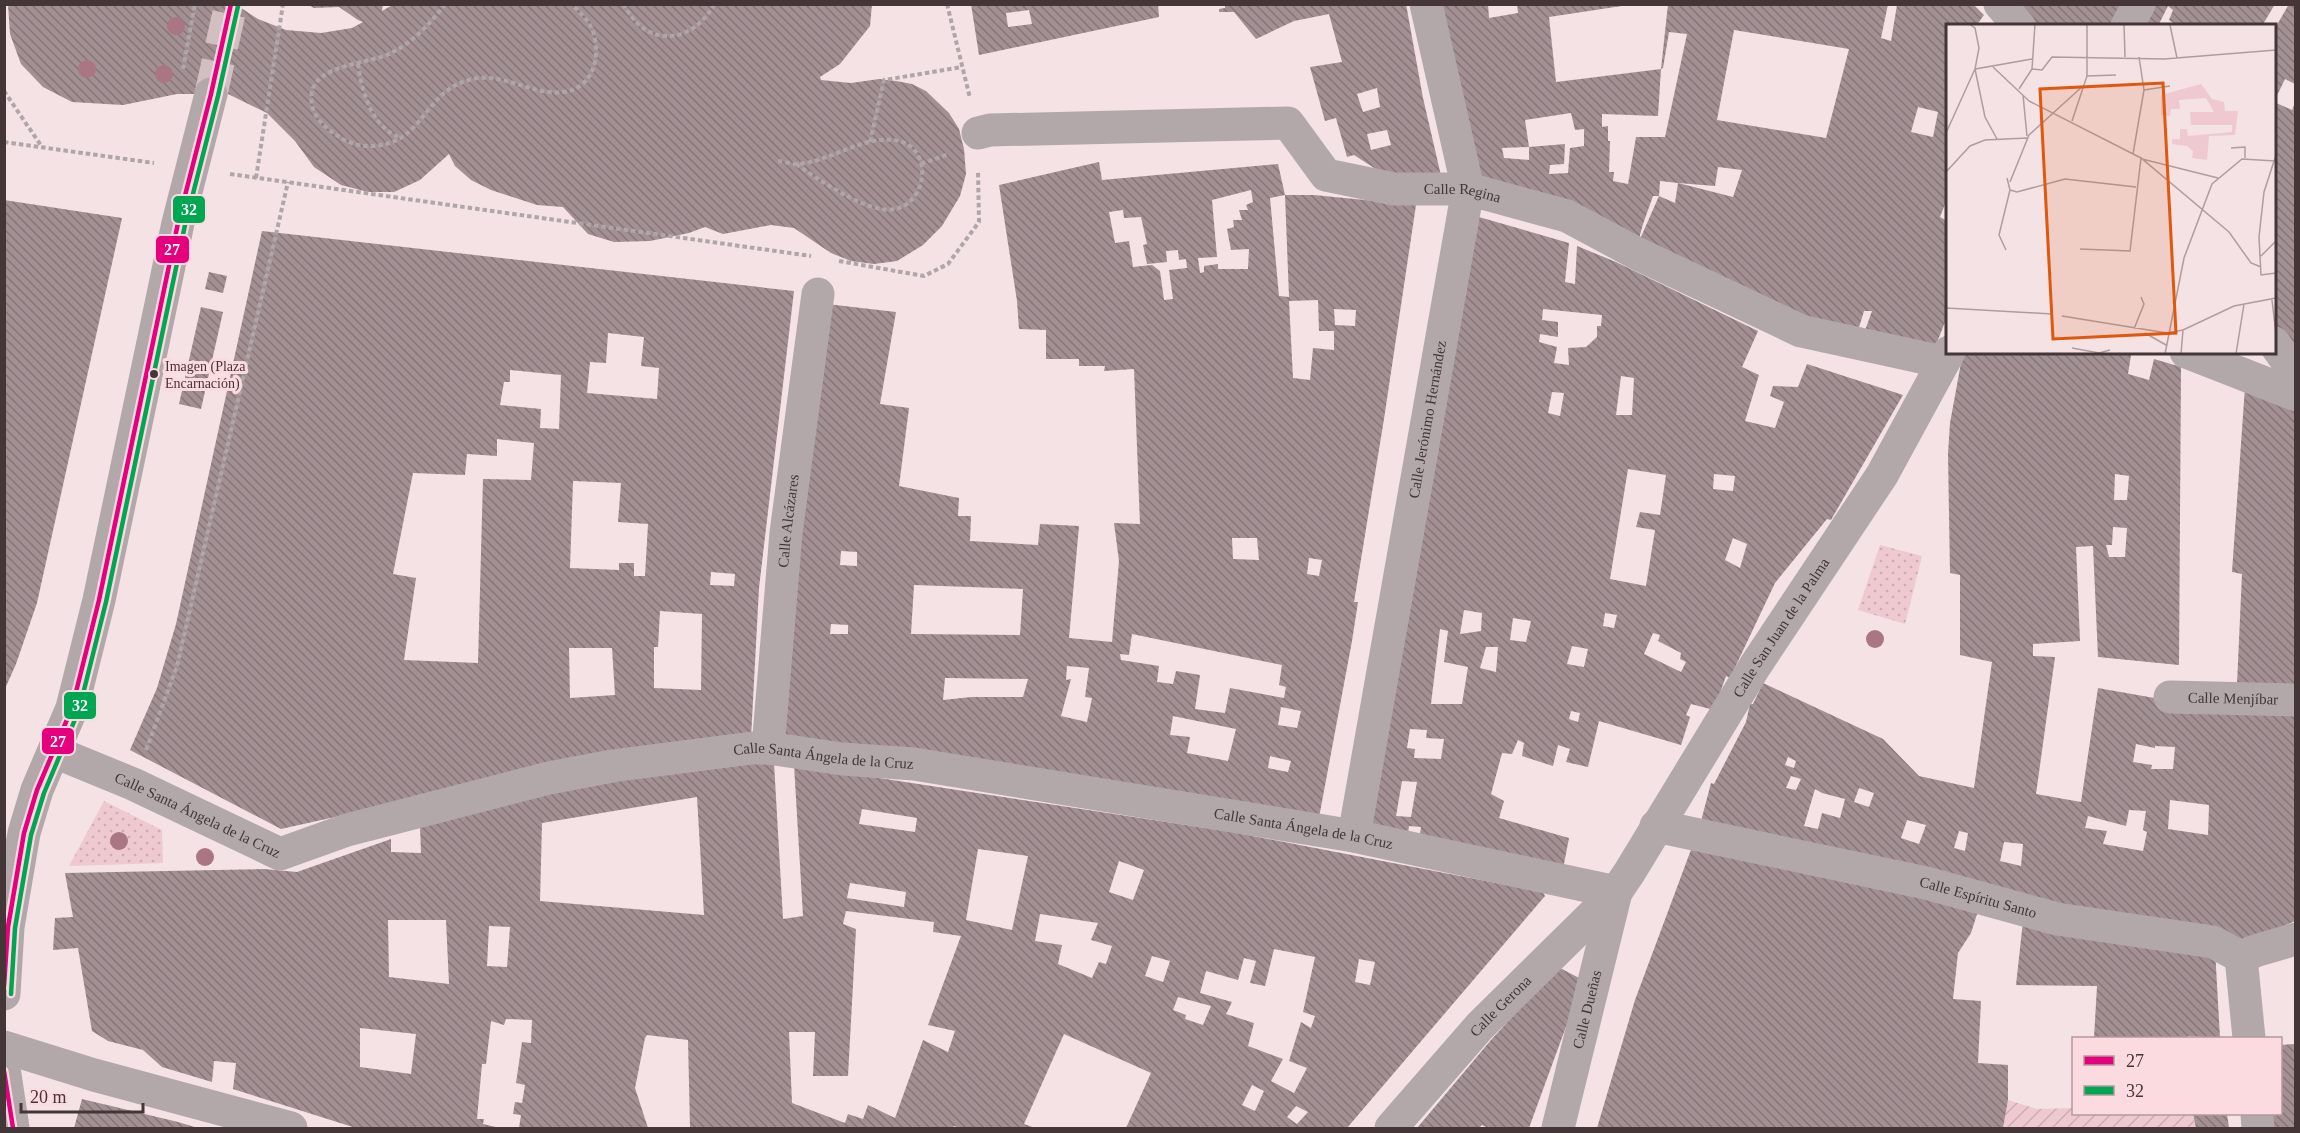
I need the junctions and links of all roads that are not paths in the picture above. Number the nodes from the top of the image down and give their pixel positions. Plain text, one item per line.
1 (1426, 4) edge
2 (2000, 4) edge
3 (2139, 4) edge
4 (2017, 24) edge
5 (2128, 24) edge
6 (212, 94) tunnel mouth
7 (978, 133) road end
8 (1468, 189) junction
9 (818, 294) road end
10 (2276, 346) edge
11 (2191, 354) edge
12 (1946, 358) edge
13 (2295, 374) edge
14 (2295, 395) edge
15 (2170, 697) dead end
16 (2295, 700) edge
17 (768, 748) junction
18 (55, 752) junction
19 (1656, 826) junction
20 (1354, 836) junction
21 (14, 845) edge
22 (1616, 892) junction
23 (2295, 939) edge
24 (2241, 957) junction
25 (4, 994) edge
26 (2249, 1037) edge
27 (4, 1047) edge
28 (4, 1068) edge
29 (14, 1128) edge
30 (291, 1128) edge
31 (1391, 1128) edge
32 (1558, 1128) edge

1 - 8 street, Calle Jerónimo Hernández
2 - 4 street
3 - 5 street
6 - 18 street
7 - 8 street, Calle Regina
8 - 12 street, Calle Regina
8 - 20 street, Calle Jerónimo Hernández
9 - 17 street, Calle Alcázares
10 - 13 street
11 - 14 street
12 - 19 street, Calle San Juan de la Palma
15 - 16 street, Calle Menjíbar
17 - 18 street, Calle Santa Ángela de la Cruz
17 - 20 street, Calle Santa Ángela de la Cruz
18 - 21 street
19 - 22 street, Calle San Juan de la Palma
19 - 24 street, Calle Espíritu Santo
20 - 22 street, Calle Santa Ángela de la Cruz
21 - 25 street
22 - 31 street, Calle Gerona
22 - 32 street, Calle Dueñas
23 - 24 street
24 - 26 street
27 - 30 street
28 - 29 street

